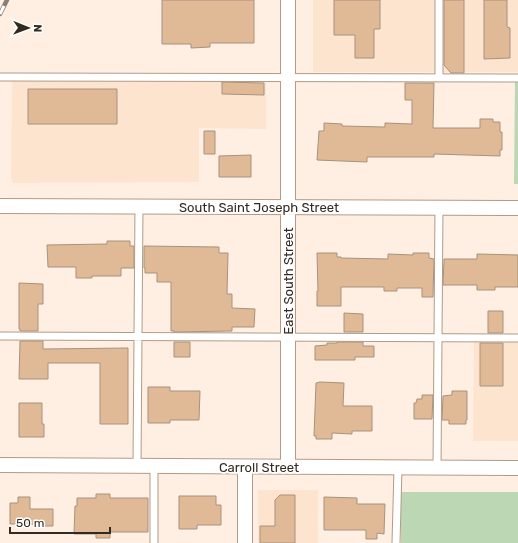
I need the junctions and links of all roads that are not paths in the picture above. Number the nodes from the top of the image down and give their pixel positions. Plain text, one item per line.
1 (288, 0) edge
2 (439, 0) edge
3 (0, 77) edge
4 (288, 78) junction
5 (439, 78) junction
6 (518, 78) edge
7 (0, 206) edge
8 (139, 206) junction
9 (288, 207) junction
10 (439, 207) junction
11 (518, 208) edge
12 (0, 336) edge
13 (138, 336) junction
14 (288, 338) junction
15 (439, 338) junction
16 (518, 338) edge
17 (0, 466) edge
18 (138, 466) junction
19 (154, 466) junction
20 (245, 467) junction
21 (288, 467) junction
22 (398, 468) junction
23 (437, 468) junction
24 (518, 468) edge
25 (154, 543) edge
26 (245, 543) edge
27 (396, 543) edge

1 - 4 street, East South Street
2 - 5 lane
3 - 4 lane
4 - 5 lane
4 - 9 street, East South Street
5 - 6 lane
7 - 8 street, South Saint Joseph Street
8 - 9 street, South Saint Joseph Street
8 - 13 lane
9 - 10 street, South Saint Joseph Street
9 - 14 street, East South Street
10 - 11 street, South Saint Joseph Street
10 - 15 lane
12 - 13 lane
13 - 14 lane
13 - 18 lane
14 - 15 lane
14 - 21 street, East South Street
15 - 16 lane
15 - 23 lane
17 - 18 street, Carroll Street
18 - 19 street, Carroll Street
19 - 20 street, Carroll Street
19 - 25 lane
20 - 21 street, Carroll Street
20 - 26 street
21 - 22 street, Carroll Street
22 - 23 street, Carroll Street
22 - 27 lane
23 - 24 street, Carroll Street

